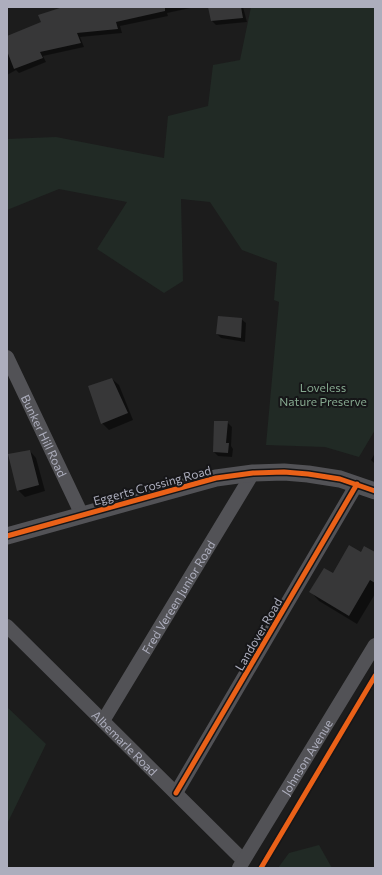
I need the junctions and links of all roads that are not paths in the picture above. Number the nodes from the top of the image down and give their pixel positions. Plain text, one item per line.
1 (7, 357) edge
2 (253, 472) junction
3 (357, 484) junction
4 (375, 491) edge
5 (82, 515) junction
6 (7, 536) edge
7 (7, 626) edge
8 (375, 645) edge
9 (103, 721) junction
10 (176, 793) junction
11 (241, 864) edge

1 - 5 street, Bunker Hill Road
2 - 3 street, Eggerts Crossing Road
2 - 5 street, Eggerts Crossing Road
2 - 9 street, Fred Vereen Junior Road
3 - 4 street, Eggerts Crossing Road
3 - 10 street, Landover Road
5 - 6 street, Eggerts Crossing Road
7 - 9 street, Albemarle Road
8 - 11 street, Johnson Avenue
9 - 10 street, Albemarle Road
10 - 11 street, Albemarle Road

